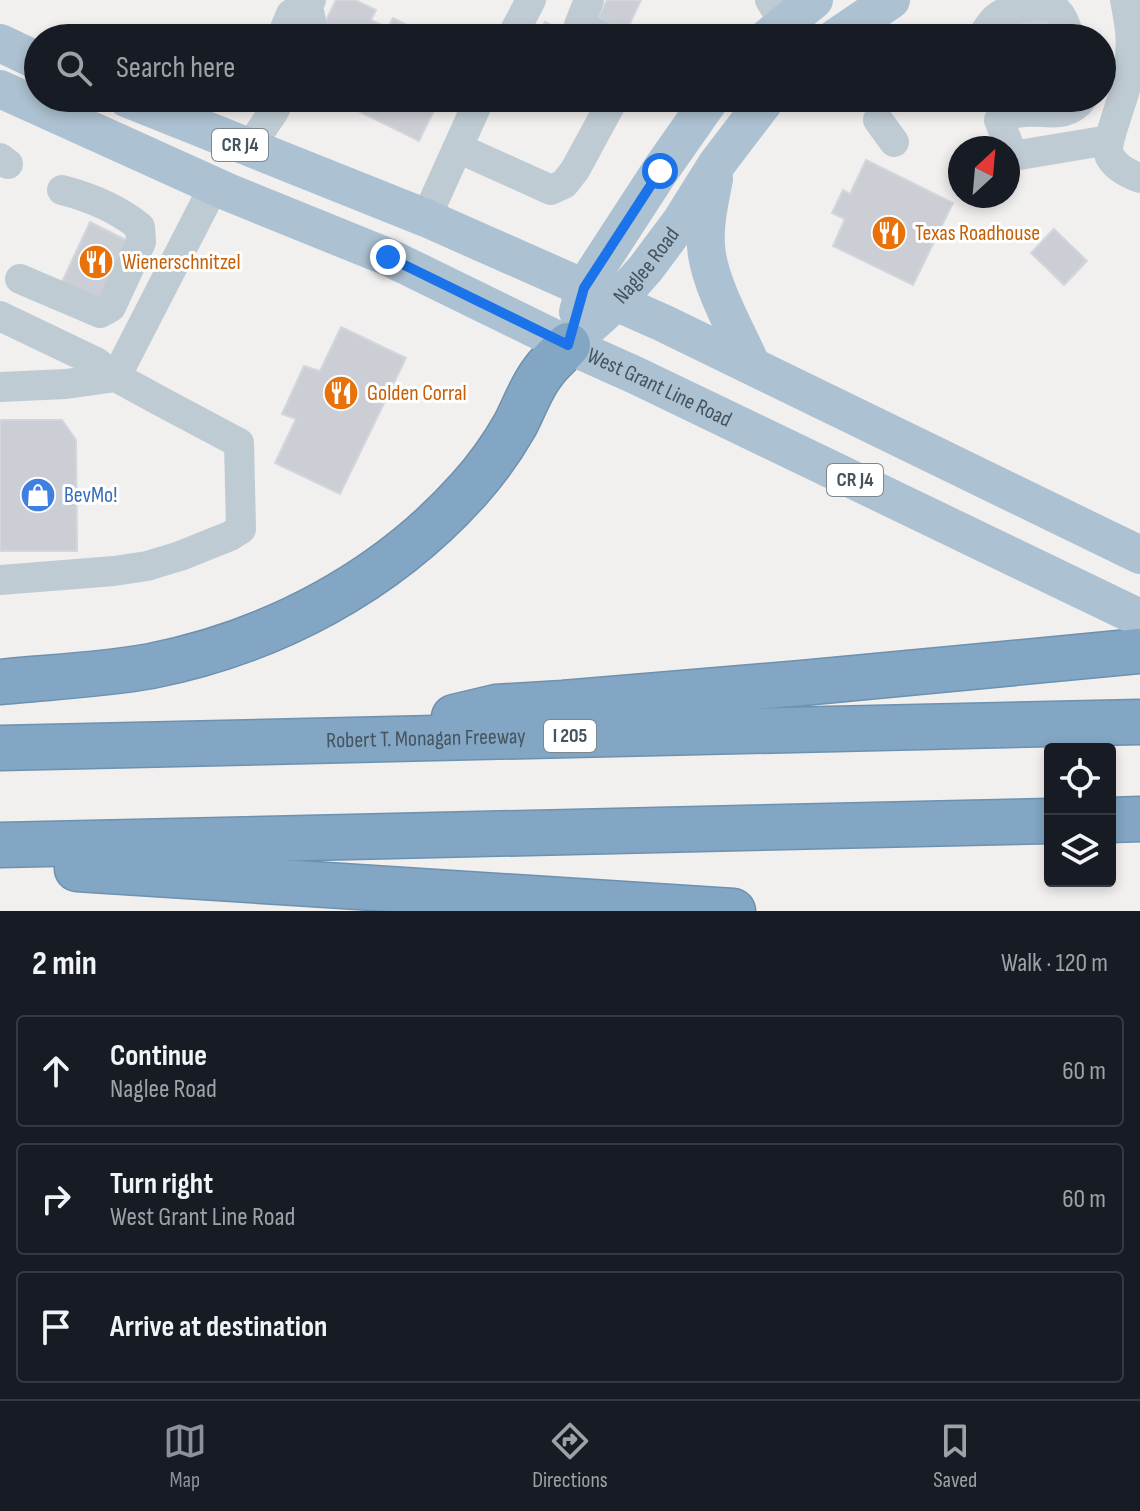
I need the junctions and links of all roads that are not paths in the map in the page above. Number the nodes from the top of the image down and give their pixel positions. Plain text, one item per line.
1 (531, 0) edge
2 (589, 0) edge
3 (814, 0) edge
4 (891, 0) edge
5 (1125, 0) edge
6 (310, 3) edge
7 (774, 21) edge
8 (287, 24) edge
9 (310, 24) edge
10 (518, 24) edge
11 (579, 24) edge
12 (856, 24) edge
13 (992, 24) edge
14 (1064, 24) edge
15 (0, 43) edge
16 (24, 54) edge
17 (0, 89) edge
18 (24, 100) edge
19 (51, 112) edge
20 (160, 112) edge
21 (252, 112) edge
22 (273, 112) edge
23 (474, 112) edge
24 (607, 112) edge
25 (701, 112) edge
26 (756, 112) edge
27 (1018, 112) edge
28 (1018, 112) edge
29 (1062, 112) edge
30 (1121, 128) edge
31 (1004, 136) edge
32 (249, 148) junction
33 (458, 148) junction
34 (1020, 156) edge
35 (716, 165) junction
36 (1140, 178) edge
37 (214, 186) junction
38 (62, 190) dead end
39 (426, 218) junction
40 (20, 279) dead end
41 (600, 295) junction
42 (0, 316) edge
43 (568, 345) junction
44 (752, 366) junction
45 (116, 377) junction
46 (0, 387) edge
47 (1140, 555) edge
48 (0, 580) edge
49 (1140, 618) edge
50 (1140, 651) edge
51 (0, 682) edge
52 (1140, 722) edge
53 (359, 741) junction
54 (0, 748) edge
55 (1140, 819) edge
56 (1116, 820) edge
57 (1044, 821) edge
58 (0, 845) edge
59 (0, 857) edge
60 (733, 911) edge

1 - 10 street
2 - 11 street
3 - 7 main road
4 - 12 main road
5 - 30 street
6 - 8 street
6 - 9 street
13 - 14 street
15 - 16 main road
17 - 18 main road, West Grant Line Road / CR J4
19 - 37 main road, West Grant Line Road / CR J4
20 - 32 main road, CR J4
21 - 32 street
22 - 32 street
23 - 33 street
24 - 33 street
25 - 41 main road, Naglee Road
26 - 35 main road, Naglee Road
27 - 29 street
28 - 31 street
30 - 34 street
30 - 36 street
32 - 39 main road, CR J4
33 - 39 street
35 - 41 main road, Naglee Road
35 - 44 main road
37 - 43 main road, West Grant Line Road / CR J4
37 - 45 street
38 - 40 street
39 - 41 main road, CR J4
41 - 43 main road, Naglee Road
41 - 44 main road, CR J4
42 - 45 street
43 - 49 main road, West Grant Line Road / CR J4
43 - 51 highway
44 - 47 main road, CR J4
45 - 46 street
45 - 48 street
50 - 53 highway
52 - 53 highway, Robert T. Monagan Freeway / I 205
53 - 54 highway, Robert T. Monagan Freeway / I 205
55 - 56 highway
57 - 58 highway
59 - 60 highway

